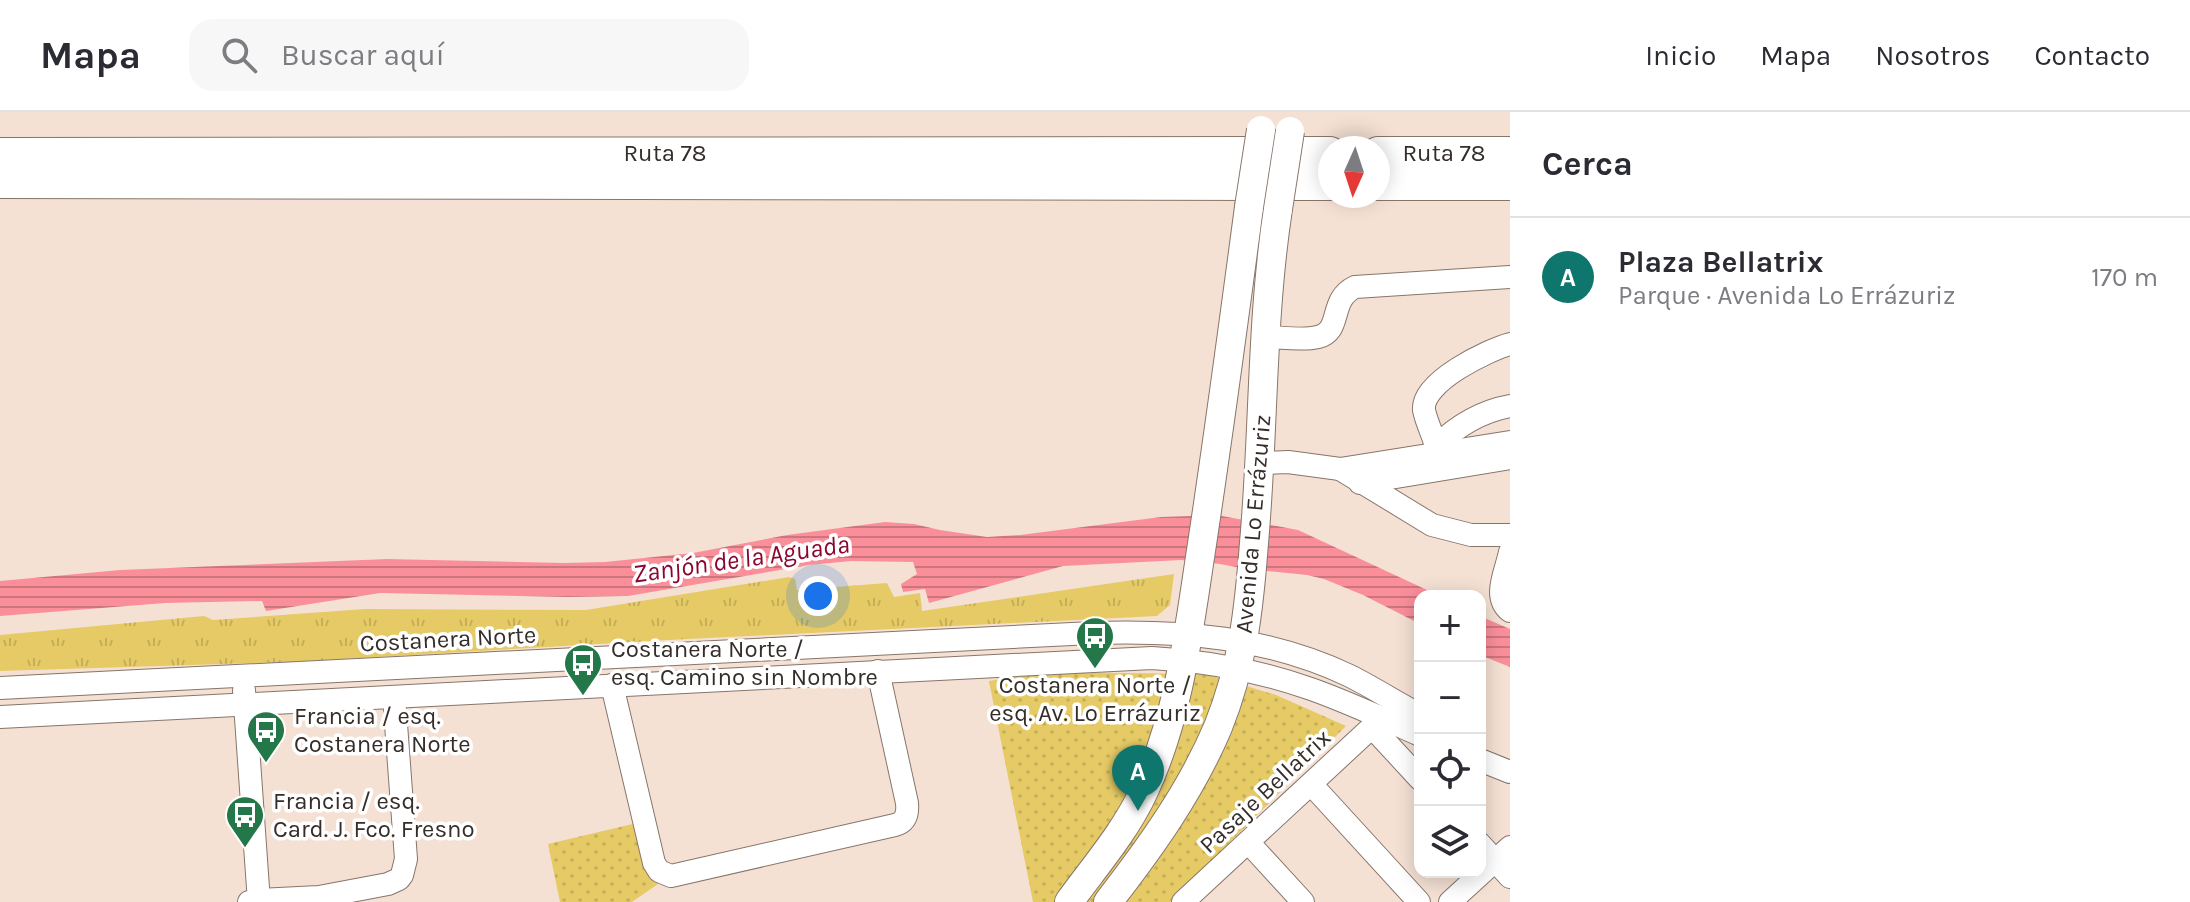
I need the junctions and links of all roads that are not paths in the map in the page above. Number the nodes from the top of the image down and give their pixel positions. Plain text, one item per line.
1 (1262, 121) edge
2 (1291, 122) edge
3 (1318, 153) edge
4 (1390, 153) edge
5 (1510, 153) edge
6 (0, 154) edge
7 (0, 182) edge
8 (1318, 184) edge
9 (1390, 184) edge
10 (1510, 184) edge
11 (1510, 277) edge
12 (1265, 337) junction
13 (1510, 344) edge
14 (1510, 406) edge
15 (1510, 442) edge
16 (1439, 456) junction
17 (1510, 458) edge
18 (1261, 463) junction
19 (1340, 469) junction
20 (1360, 483) junction
21 (1510, 535) edge
22 (1510, 552) edge
23 (1510, 611) edge
24 (1185, 646) junction
25 (1240, 656) junction
26 (878, 671) junction
27 (243, 677) junction
28 (612, 685) junction
29 (0, 688) edge
30 (394, 697) junction
31 (245, 705) junction
32 (1414, 712) edge
33 (0, 717) edge
34 (1375, 722) junction
35 (1417, 734) edge
36 (1486, 756) edge
37 (1486, 763) edge
38 (1414, 771) edge
39 (1506, 771) edge
40 (1311, 784) junction
41 (1248, 842) junction
42 (1499, 857) edge
43 (256, 901) edge
44 (1187, 901) edge
45 (1069, 902) edge
46 (1108, 902) edge
47 (1303, 902) edge
48 (1419, 902) edge
49 (1450, 902) edge

1 - 24 main road, Avenida Lo Errázuriz, bridge
2 - 12 main road, Avenida Lo Errázuriz, bridge
3 - 6 highway, Ruta 78
4 - 5 highway, Ruta 78
7 - 8 highway, Ruta 78
9 - 10 highway, Ruta 78
11 - 12 street
12 - 18 main road, Avenida Lo Errázuriz
13 - 16 street
14 - 16 street
15 - 16 street
16 - 17 street
16 - 19 street
16 - 20 street
18 - 19 street
18 - 25 main road, Avenida Lo Errázuriz
19 - 20 street
20 - 21 street
22 - 23 street
24 - 25 street
24 - 26 street
24 - 27 street, Costanera Norte
24 - 45 main road, Avenida Lo Errázuriz
25 - 32 street
25 - 34 street
25 - 46 main road, Avenida Lo Errázuriz
26 - 28 street
26 - 28 street
27 - 29 street, Costanera Norte
27 - 31 street
28 - 30 street
30 - 31 street
30 - 43 street
31 - 33 street
31 - 43 street
34 - 35 street
34 - 38 street
34 - 40 street, Pasaje Bellatrix
36 - 39 street
37 - 39 street
40 - 41 street, Pasaje Bellatrix
40 - 48 street
41 - 44 street, Pasaje Bellatrix
41 - 47 street
42 - 49 street

